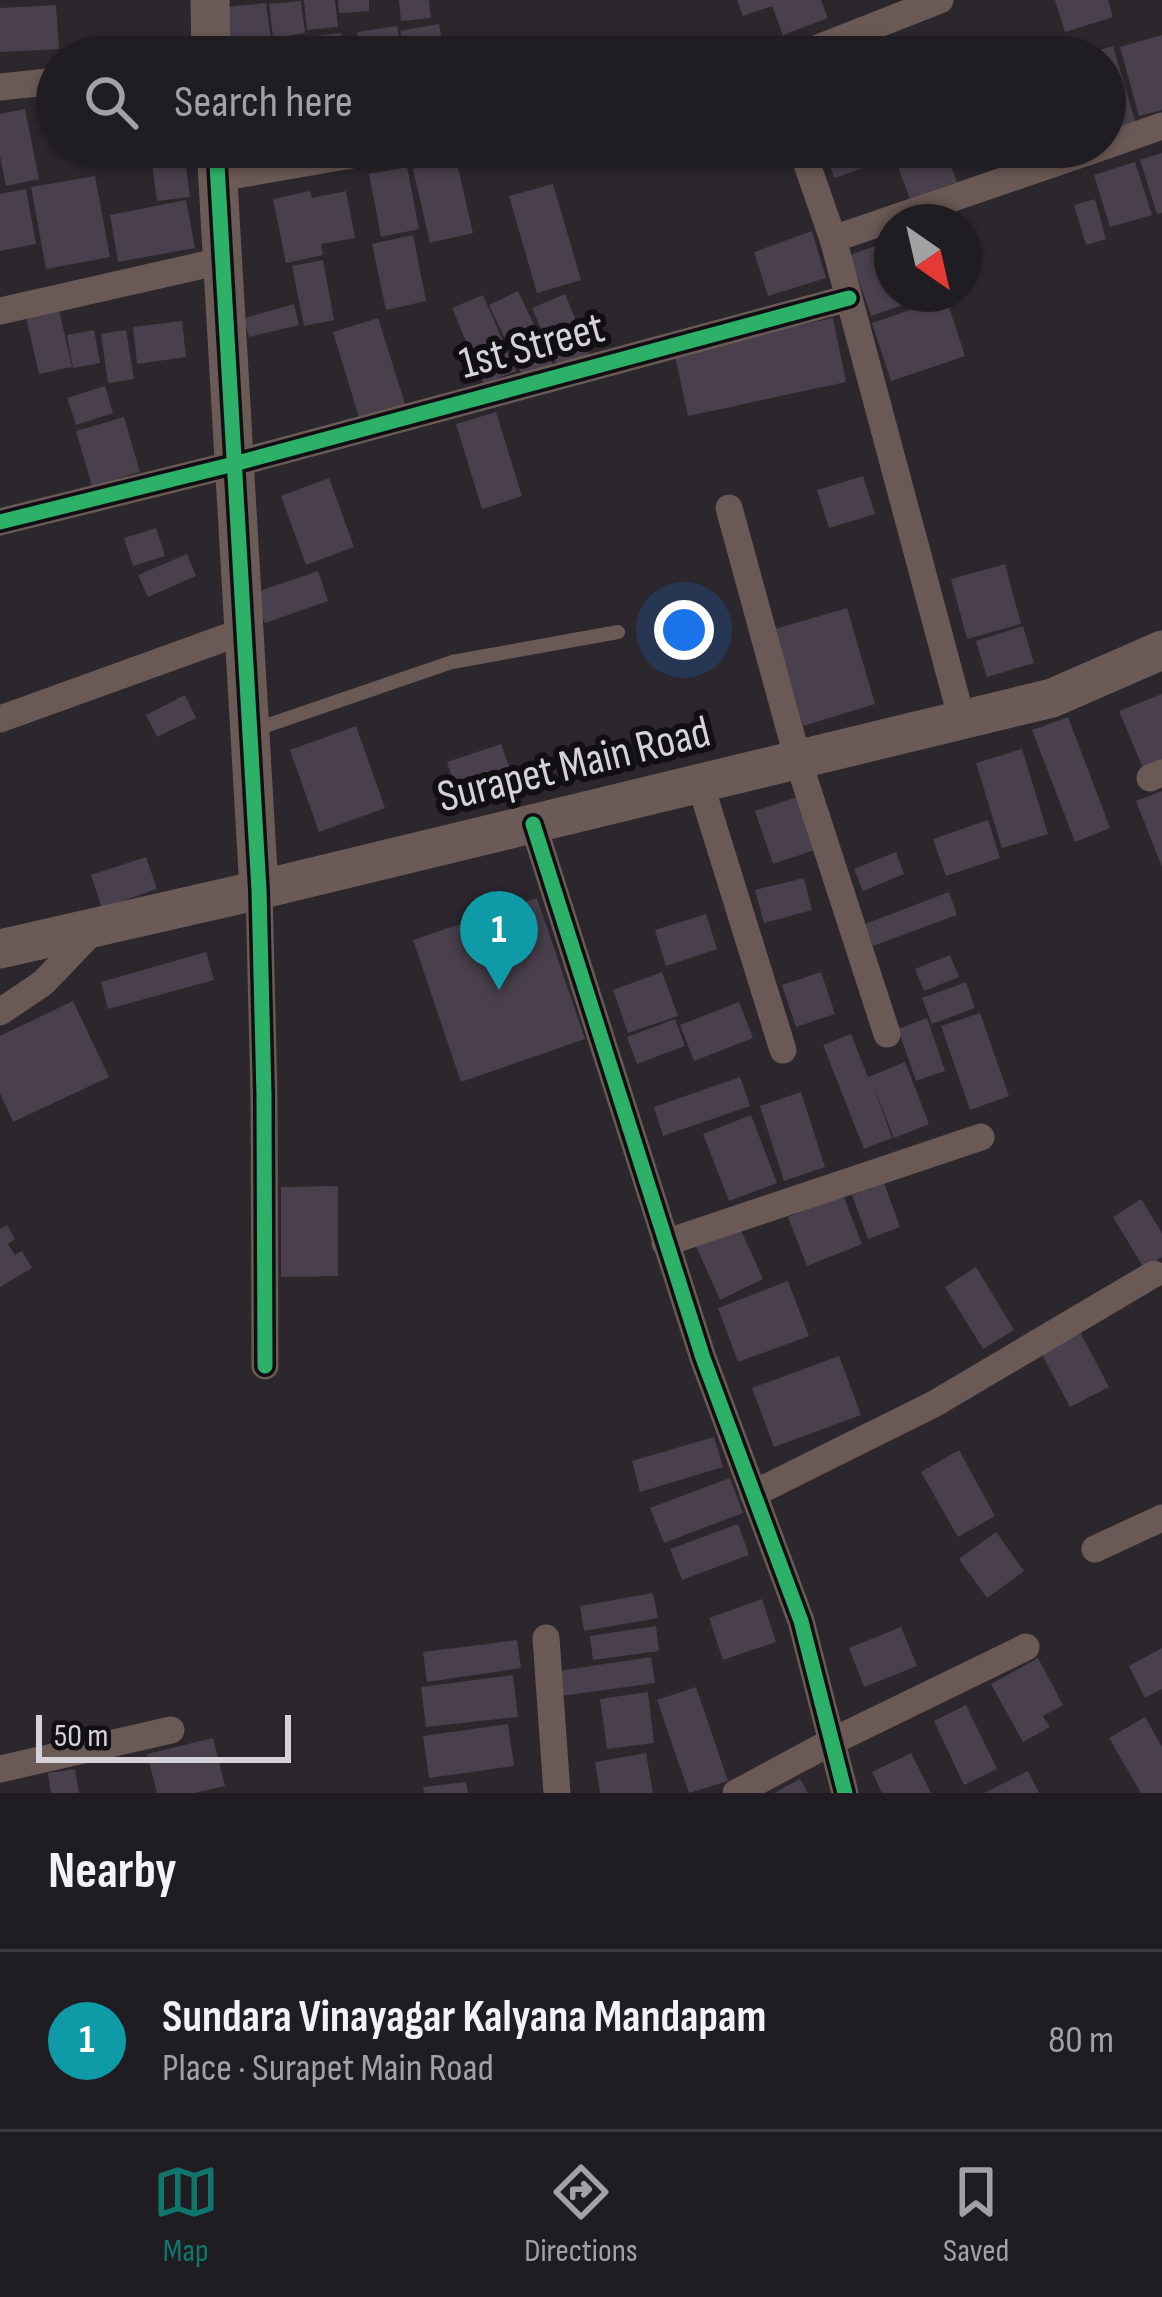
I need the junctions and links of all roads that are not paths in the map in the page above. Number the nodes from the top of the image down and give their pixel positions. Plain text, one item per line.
1 (210, 0) edge
2 (940, 0) edge
3 (211, 36) edge
4 (848, 36) edge
5 (36, 84) edge
6 (0, 87) edge
7 (1162, 127) edge
8 (1126, 139) edge
9 (217, 168) edge
10 (808, 168) edge
11 (1039, 168) edge
12 (833, 239) junction
13 (221, 261) junction
14 (849, 298) junction
15 (0, 311) edge
16 (234, 464) junction
17 (729, 508) dead end
18 (0, 522) edge
19 (244, 631) junction
20 (618, 632) dead end
21 (1162, 650) edge
22 (0, 719) edge
23 (962, 720) junction
24 (249, 732) junction
25 (798, 760) junction
26 (700, 783) junction
27 (533, 824) junction
28 (259, 890) junction
29 (94, 929) junction
30 (0, 949) edge
31 (0, 1012) edge
32 (886, 1034) dead end
33 (783, 1050) dead end
34 (981, 1137) dead end
35 (665, 1244) junction
36 (1154, 1274) dead end
37 (265, 1366) dead end
38 (753, 1494) junction
39 (1162, 1518) edge
40 (1095, 1549) dead end
41 (546, 1638) dead end
42 (1026, 1647) dead end
43 (172, 1730) dead end
44 (831, 1742) junction
45 (0, 1769) edge
46 (557, 1793) edge
47 (736, 1793) edge
48 (845, 1793) edge

1 - 3 main road
2 - 4 street
5 - 6 street
7 - 8 street
9 - 13 main road
10 - 12 street
11 - 12 street
12 - 14 street
13 - 15 street
13 - 16 main road
14 - 16 street, 1st Street
14 - 23 street
16 - 18 street, 1st Street
16 - 19 main road
17 - 25 street
19 - 22 street
19 - 24 main road
20 - 24 lane
21 - 23 main road, Surapet Main Road
23 - 25 main road, Surapet Main Road
24 - 28 main road
25 - 26 main road, Surapet Main Road
25 - 32 street
26 - 27 main road, Surapet Main Road
26 - 33 street
27 - 28 main road, Surapet Main Road
27 - 35 street
28 - 29 main road, Surapet Main Road
28 - 37 street
29 - 30 main road, Surapet Main Road
29 - 31 street
34 - 35 street
35 - 38 street
36 - 38 street
38 - 44 street
39 - 40 street
41 - 46 street
42 - 44 street
43 - 45 street
44 - 47 street
44 - 48 street

